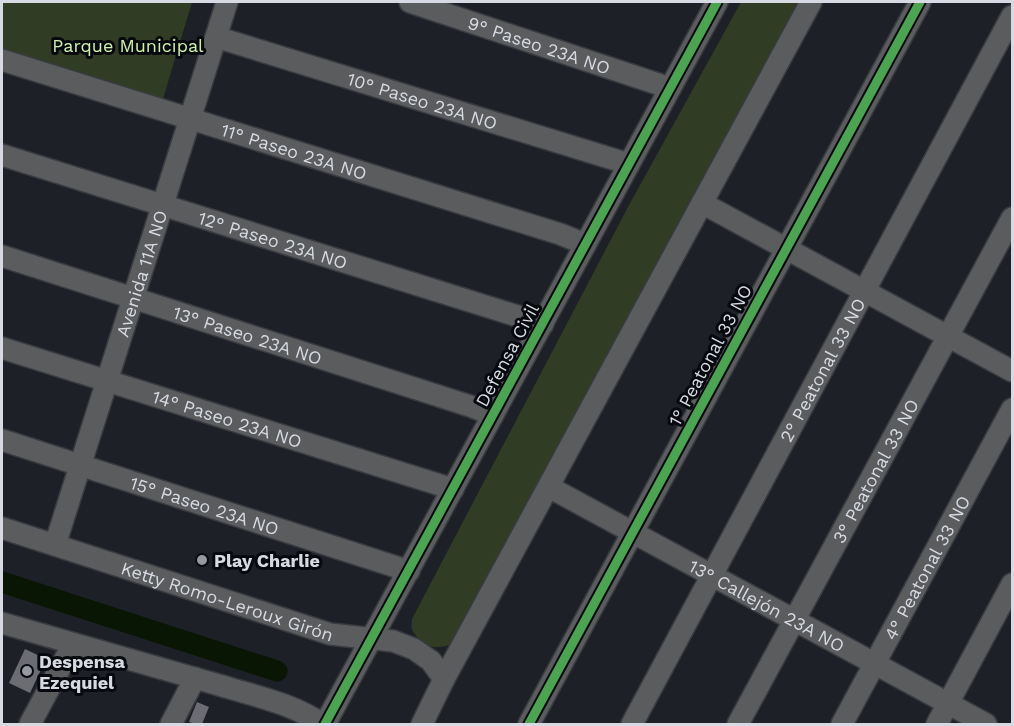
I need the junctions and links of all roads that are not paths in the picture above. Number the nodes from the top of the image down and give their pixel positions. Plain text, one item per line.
1 (227, 2) edge
2 (410, 2) edge
3 (712, 2) edge
4 (811, 2) edge
5 (920, 2) edge
6 (1006, 2) edge
7 (1012, 5) edge
8 (1012, 16) edge
9 (216, 37) junction
10 (2, 60) edge
11 (670, 88) junction
12 (190, 118) junction
13 (2, 155) edge
14 (629, 164) junction
15 (702, 203) junction
16 (163, 206) junction
17 (1012, 218) edge
18 (585, 244) junction
19 (787, 247) junction
20 (2, 256) edge
21 (865, 291) junction
22 (134, 299) junction
23 (543, 324) junction
24 (949, 336) junction
25 (2, 348) edge
26 (1012, 371) edge
27 (108, 381) junction
28 (1012, 409) edge
29 (493, 415) junction
30 (2, 440) edge
31 (81, 465) junction
32 (549, 487) junction
33 (453, 489) junction
34 (2, 528) edge
35 (633, 531) junction
36 (55, 545) junction
37 (409, 571) junction
38 (712, 576) junction
39 (1012, 584) edge
40 (795, 621) junction
41 (2, 623) edge
42 (371, 638) junction
43 (74, 644) junction
44 (874, 664) junction
45 (195, 678) junction
46 (444, 679) junction
47 (948, 704) junction
48 (30, 724) edge
49 (171, 724) edge
50 (323, 724) edge
51 (422, 724) edge
52 (529, 724) edge
53 (632, 724) edge
54 (738, 724) edge
55 (842, 724) edge
56 (937, 724) edge
57 (986, 724) edge

1 - 9 street, Avenida 11A NO
2 - 11 street, 9° Paseo 23A NO
3 - 11 street, Defensa Civil
4 - 15 street
5 - 19 street, 1° Peatonal 33 NO
6 - 7 street
8 - 21 street, 2° Peatonal 33 NO
9 - 12 street, Avenida 11A NO
9 - 14 street, 10° Paseo 23A NO
10 - 12 street, 11° Paseo 23A NO
11 - 14 street, Defensa Civil
12 - 16 street, Avenida 11A NO
12 - 18 street, 11° Paseo 23A NO
13 - 16 street, 12° Paseo 23A NO
14 - 18 street, Defensa Civil
15 - 19 street
15 - 32 street
16 - 22 street, Avenida 11A NO
16 - 23 street, 12° Paseo 23A NO
17 - 24 street, 3° Peatonal 33 NO
18 - 23 street, Defensa Civil
19 - 21 street
19 - 35 street, 1° Peatonal 33 NO
20 - 22 street, 13° Paseo 23A NO
21 - 24 street
21 - 38 street, 2° Peatonal 33 NO
22 - 27 street, Avenida 11A NO
22 - 29 street, 13° Paseo 23A NO
23 - 29 street, Defensa Civil
24 - 26 street
24 - 40 street, 3° Peatonal 33 NO
25 - 27 street, 14° Paseo 23A NO
27 - 31 street, Avenida 11A NO
27 - 33 street, 14° Paseo 23A NO
28 - 44 street, 4° Peatonal 33 NO
29 - 33 street, Defensa Civil
30 - 31 street, 15° Paseo 23A NO
31 - 36 street, Avenida 11A NO
31 - 37 street, 15° Paseo 23A NO
32 - 35 street, 13° Callejón 23A NO
32 - 46 street
33 - 37 street, Defensa Civil
34 - 36 street, Ketty Romo-Leroux Girón
35 - 38 street, 13° Callejón 23A NO
35 - 52 street, 1° Peatonal 33 NO
36 - 42 street, Ketty Romo-Leroux Girón
37 - 42 street, Defensa Civil
38 - 40 street, 13° Callejón 23A NO
38 - 53 street, 2° Peatonal 33 NO
39 - 47 street
40 - 44 street, 13° Callejón 23A NO
40 - 54 street, 3° Peatonal 33 NO
41 - 43 street
42 - 46 street, Ketty Romo-Leroux Girón
42 - 50 street, Defensa Civil
43 - 45 street
43 - 48 street
44 - 47 street, 13° Callejón 23A NO
44 - 55 street, 4° Peatonal 33 NO
45 - 49 street
45 - 50 street
46 - 51 street
47 - 56 street
47 - 57 street, 13° Callejón 23A NO

